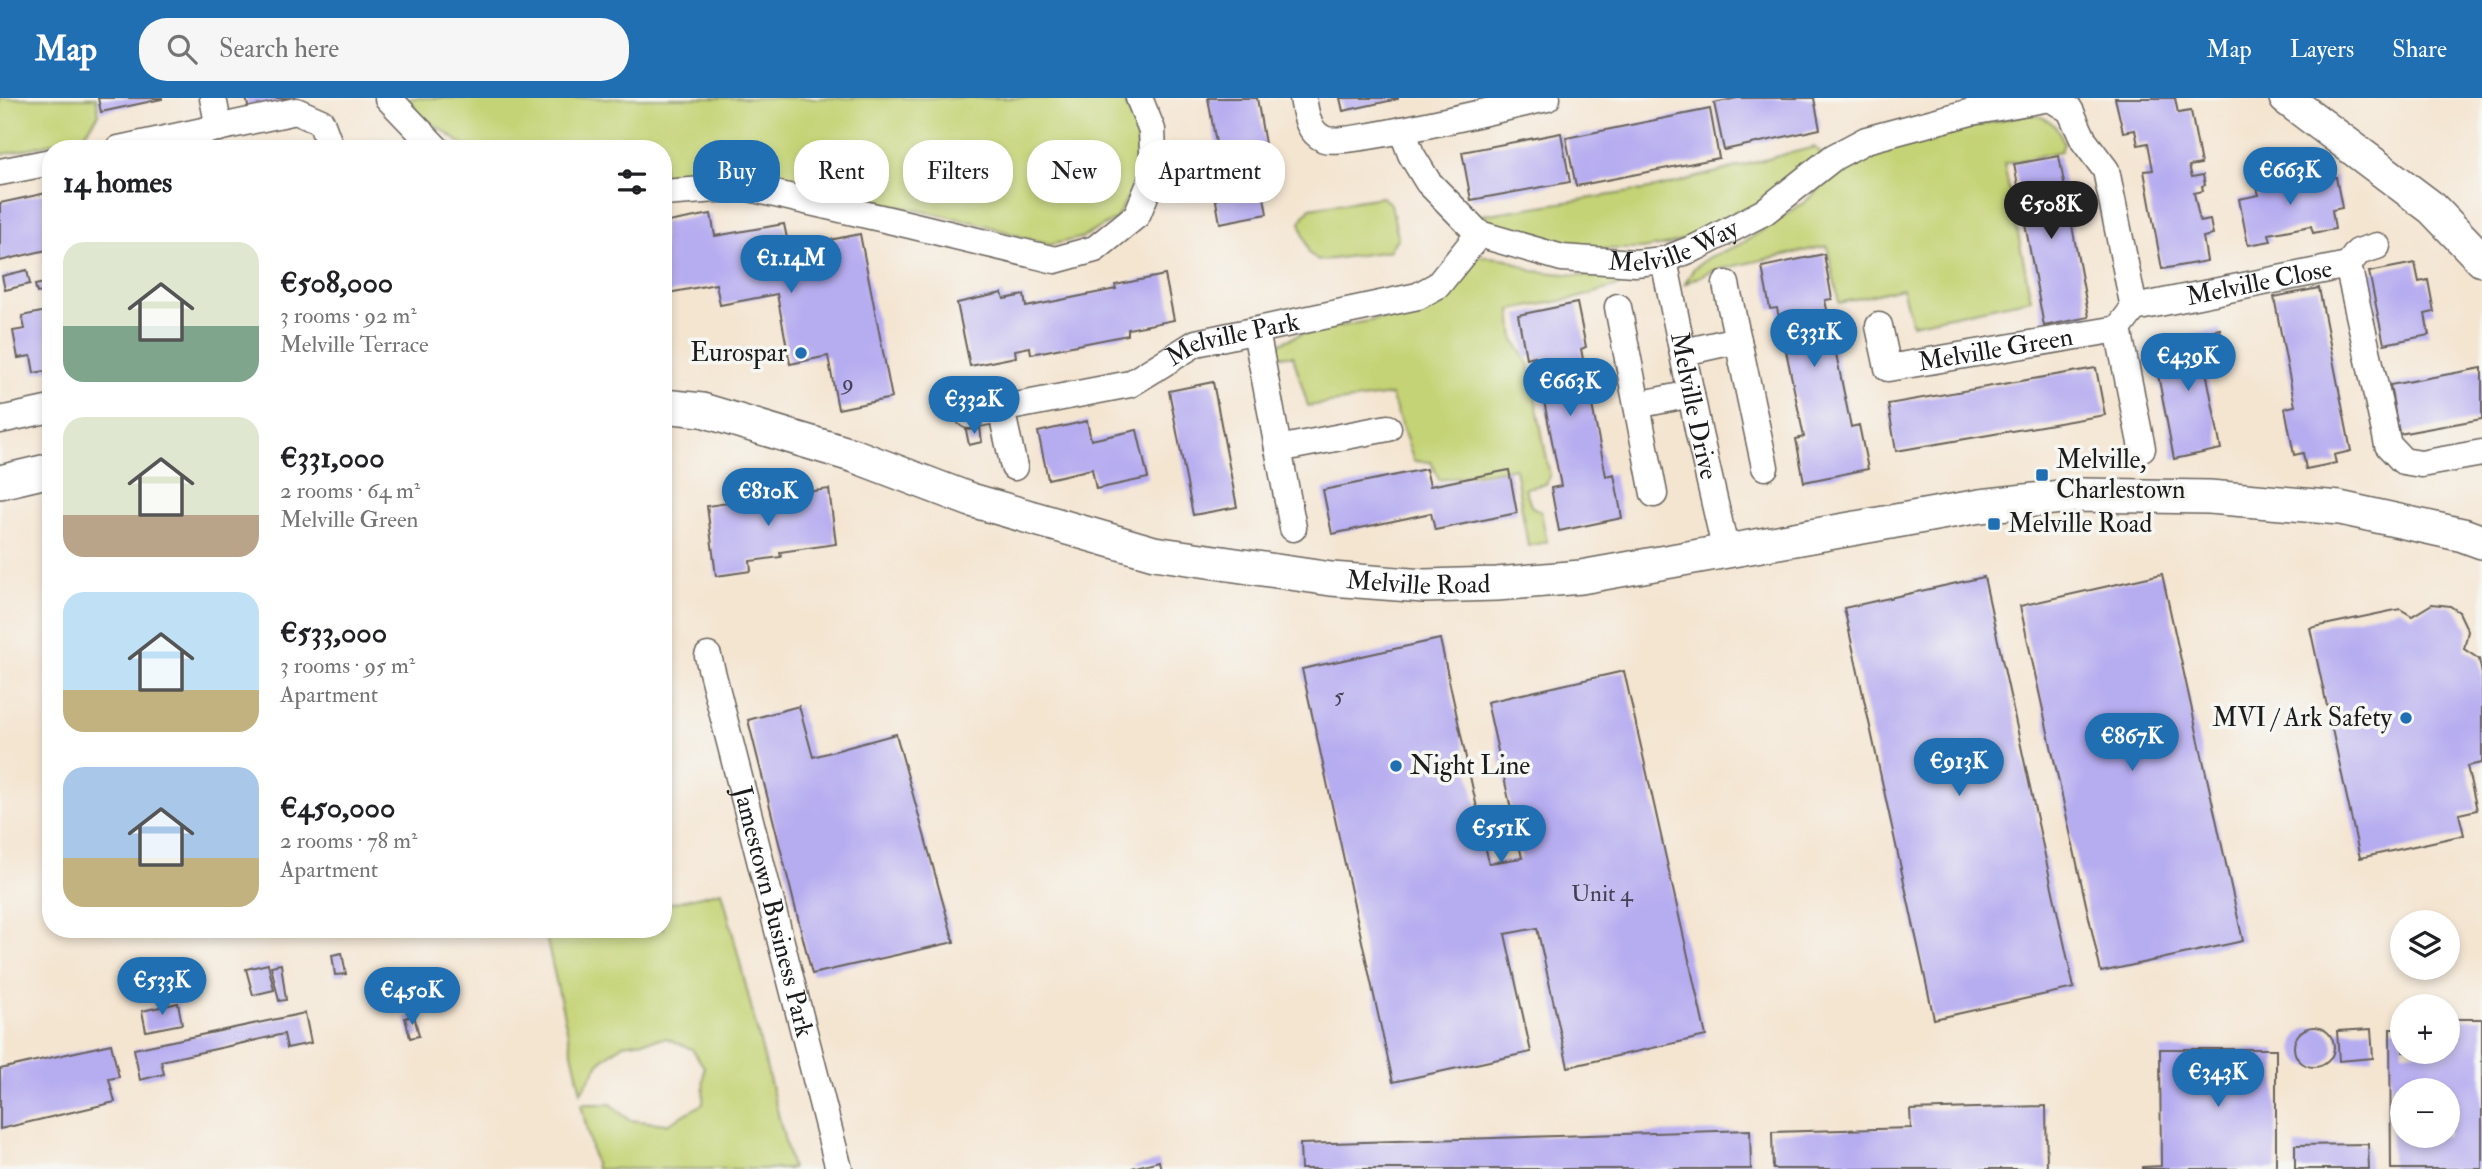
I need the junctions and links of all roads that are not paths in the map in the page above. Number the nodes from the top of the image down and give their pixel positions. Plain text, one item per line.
1 (213, 98) edge
2 (388, 98) edge
3 (1139, 98) edge
4 (1303, 98) edge
5 (1547, 98) edge
6 (2286, 98) edge
7 (1970, 105) edge
8 (219, 128) junction
9 (1402, 130) junction
10 (162, 140) edge
11 (328, 140) edge
12 (428, 140) edge
13 (42, 164) edge
14 (0, 172) edge
15 (672, 192) edge
16 (1479, 234) junction
17 (2377, 246) dead end
18 (1664, 260) junction
19 (2482, 260) edge
20 (2348, 265) junction
21 (1726, 284) dead end
22 (1618, 307) dead end
23 (2134, 308) junction
24 (1879, 326) dead end
25 (2119, 329) junction
26 (1256, 331) junction
27 (1738, 340) junction
28 (1684, 352) junction
29 (1691, 394) junction
30 (1637, 405) junction
31 (672, 407) edge
32 (1001, 409) junction
33 (42, 411) edge
34 (969, 415) dead end
35 (0, 421) edge
36 (1388, 428) dead end
37 (2141, 448) dead end
38 (1278, 449) junction
39 (2482, 453) edge
40 (1014, 467) dead end
41 (1765, 467) dead end
42 (42, 472) edge
43 (0, 482) edge
44 (1654, 494) dead end
45 (1293, 528) dead end
46 (2476, 534) edge
47 (1726, 552) junction
48 (708, 656) dead end
49 (839, 1169) edge

1 - 8 street
2 - 12 street
3 - 15 street
4 - 9 street
5 - 9 street
6 - 19 street
7 - 18 street, Melville Way
7 - 23 street, Melville Way
8 - 10 street
8 - 11 street
9 - 16 street, Melville Way
13 - 14 street
16 - 18 street, Melville Way
16 - 26 street, Melville Park
17 - 20 street, Melville Close
18 - 28 street, Melville Drive
20 - 23 street, Melville Close
20 - 39 street
21 - 27 street
22 - 30 street, Melville Way
23 - 25 street
24 - 25 street, Melville Green
25 - 37 street
26 - 32 street, Melville Park
26 - 38 street
27 - 28 street
27 - 41 street
28 - 29 street, Melville Drive
29 - 30 street
29 - 47 street, Melville Drive
30 - 44 street, Melville Way
31 - 47 street, Melville Road
32 - 34 street, Melville Park
32 - 40 street
33 - 35 street
36 - 38 street
38 - 45 street
42 - 43 street
46 - 47 street, Melville Road
48 - 49 street, Jamestown Business Park

